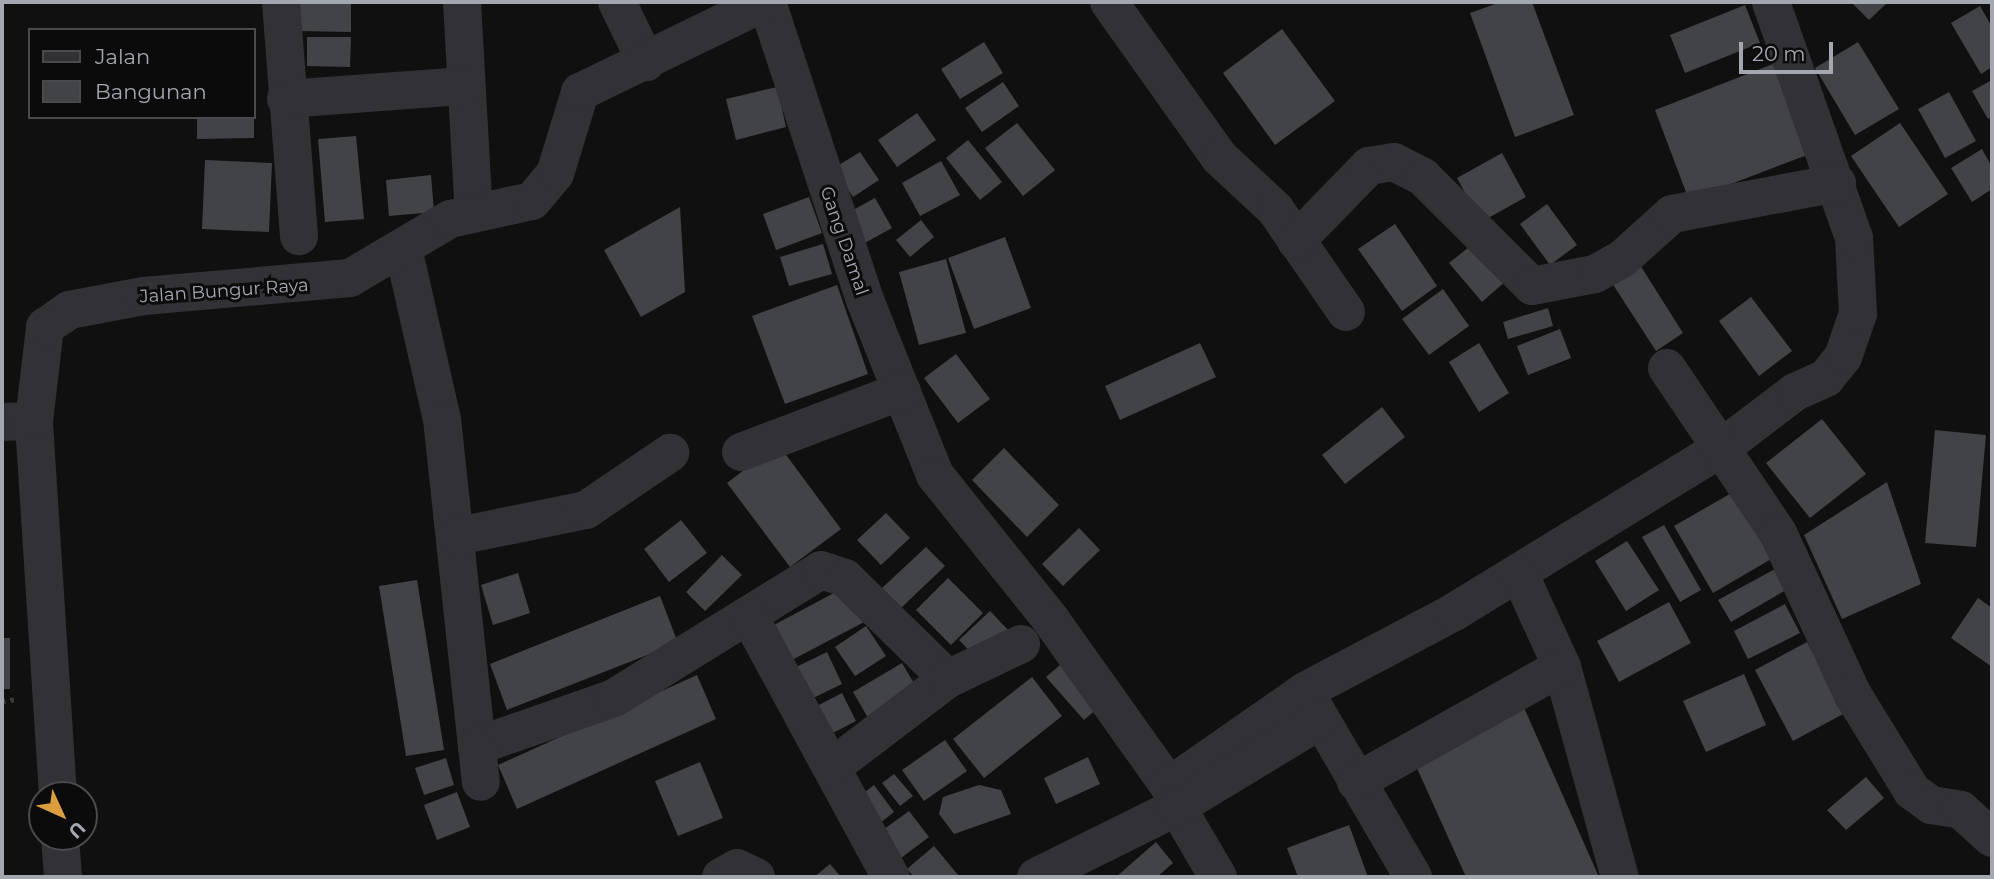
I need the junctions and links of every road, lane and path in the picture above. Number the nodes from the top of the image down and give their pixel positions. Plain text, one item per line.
1 (281, 2) edge
2 (462, 2) edge
3 (617, 2) edge
4 (766, 2) edge
5 (1109, 2) edge
6 (1771, 2) edge
7 (646, 62) junction
8 (462, 86) junction
9 (286, 99) junction
10 (1837, 183) junction
11 (474, 214) junction
12 (299, 236) dead end
13 (1296, 241) junction
14 (403, 248) junction
15 (1346, 312) dead end
16 (1667, 368) dead end
17 (902, 391) junction
18 (18, 421) edge
19 (1720, 449) junction
20 (741, 452) dead end
21 (670, 453) dead end
22 (458, 536) junction
23 (1519, 573) junction
24 (750, 616) junction
25 (1021, 644) dead end
26 (1562, 667) junction
27 (948, 679) junction
28 (1312, 706) junction
29 (832, 767) junction
30 (57, 781) edge
31 (1356, 782) junction
32 (1177, 807) junction
33 (1992, 838) edge
34 (62, 851) edge
35 (63, 877) edge
36 (720, 877) edge
37 (756, 877) edge
38 (891, 877) edge
39 (1037, 877) edge
40 (1218, 877) edge
41 (1413, 877) edge
42 (1620, 877) edge

1 - 9 street
2 - 8 street
3 - 7 street
4 - 7 street, Jalan Bungur Raya
4 - 17 street, Gang Damal
5 - 13 street
6 - 10 street
7 - 11 street, Jalan Bungur Raya
8 - 9 street
8 - 11 street
9 - 12 street
10 - 13 street
10 - 19 street
11 - 14 street, Jalan Bungur Raya
13 - 15 street
14 - 18 street, Jalan Bungur Raya
14 - 22 street
16 - 19 street
17 - 20 street
17 - 28 street, Gang Damal
18 - 30 street, Jalan Bungur Raya
19 - 23 street
19 - 33 street
21 - 22 street
22 - 24 street
23 - 26 street
23 - 28 street
24 - 27 street
24 - 29 street
25 - 27 street
26 - 31 street
26 - 42 street
27 - 29 street
28 - 31 street
28 - 32 street
29 - 38 street
31 - 41 street
32 - 39 street
32 - 40 street
34 - 35 street
36 - 37 street

